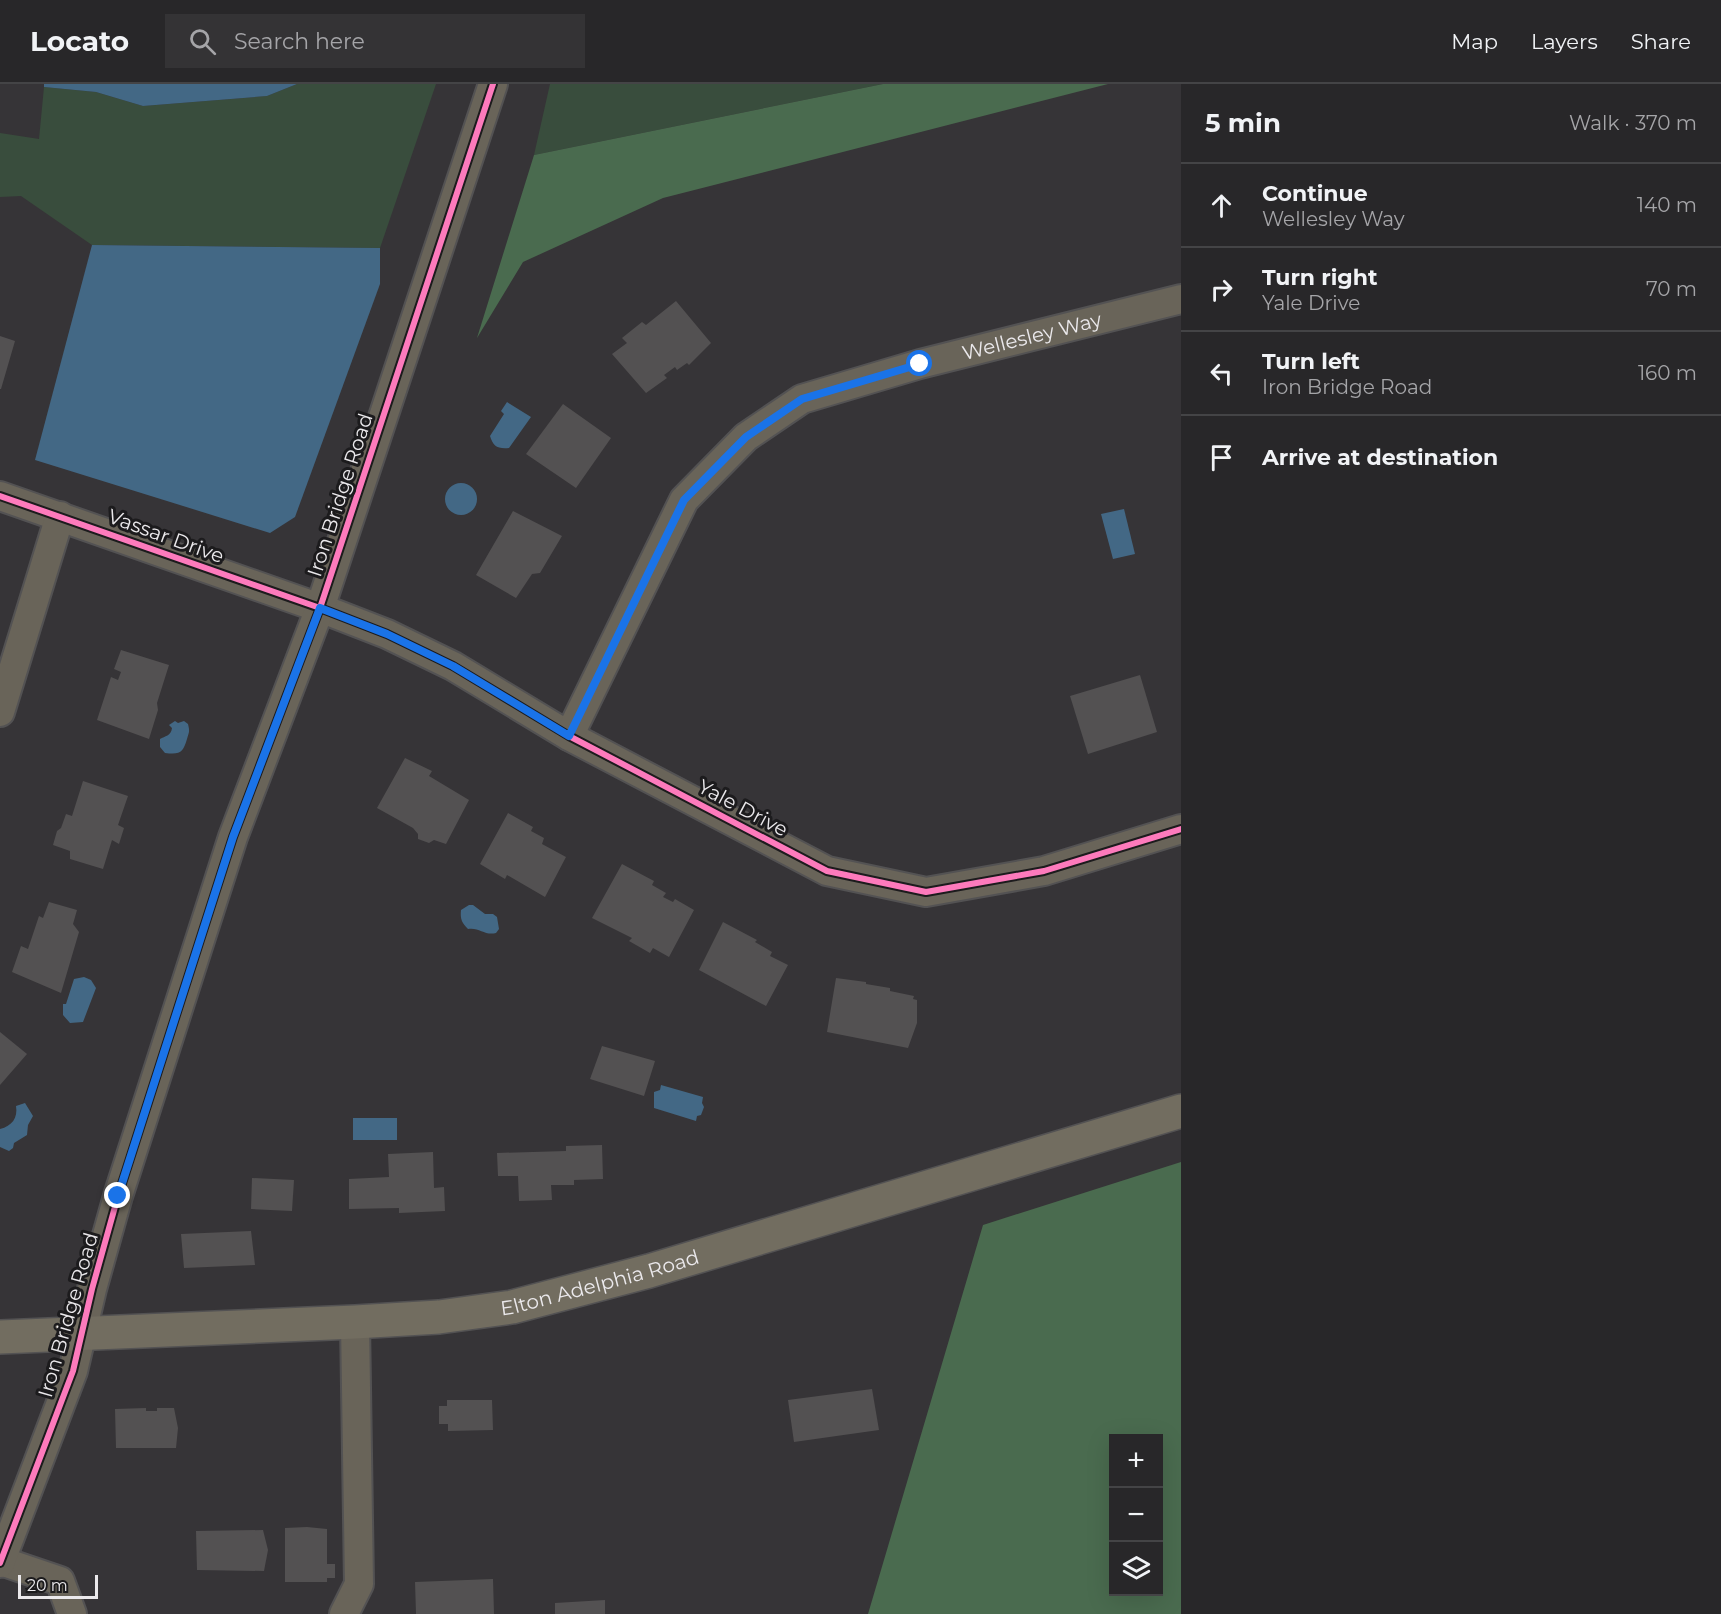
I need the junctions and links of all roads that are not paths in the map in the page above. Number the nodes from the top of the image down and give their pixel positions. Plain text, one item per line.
1 (493, 84) edge
2 (1181, 299) edge
3 (0, 496) edge
4 (60, 516) junction
5 (320, 608) junction
6 (0, 712) edge
7 (569, 736) junction
8 (1181, 829) edge
9 (1181, 1111) edge
10 (355, 1322) junction
11 (82, 1333) junction
12 (0, 1337) edge
13 (0, 1562) edge
14 (72, 1614) edge
15 (344, 1614) edge

1 - 5 street, Iron Bridge Road
2 - 7 street, Wellesley Way
3 - 4 street, Vassar Drive
4 - 5 street, Vassar Drive
4 - 6 street
5 - 7 street, Yale Drive
5 - 11 street, Iron Bridge Road
7 - 8 street, Yale Drive
9 - 10 main road, Elton Adelphia Road
10 - 11 main road, Elton Adelphia Road
10 - 15 street
11 - 12 main road, Elton Adelphia Road
11 - 13 street, Iron Bridge Road
13 - 14 street

